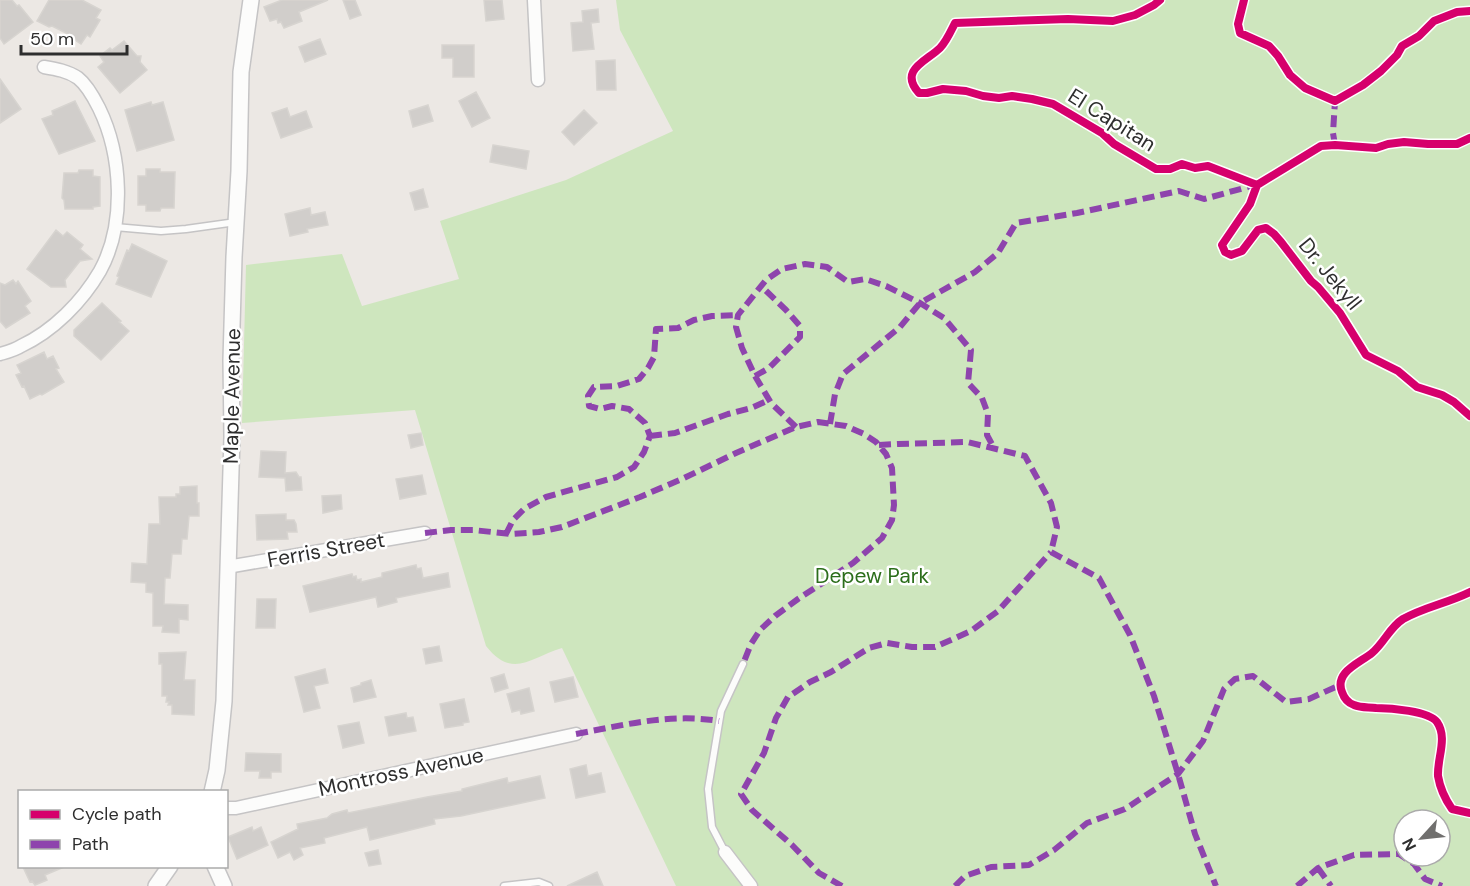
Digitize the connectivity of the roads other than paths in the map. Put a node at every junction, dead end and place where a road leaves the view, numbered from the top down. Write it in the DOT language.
graph roads {
  1 [pos="251,0"];
  2 [pos="534,0"];
  3 [pos="44,67"];
  4 [pos="538,80"];
  5 [pos="236,222"];
  6 [pos="115,226"];
  7 [pos="0,354"];
  8 [pos="425,533"];
  9 [pos="227,567"];
  10 [pos="743,664"];
  11 [pos="576,734"];
  12 [pos="212,790"];
  13 [pos="228,808"];
  14 [pos="725,852"];
  15 [pos="169,868"];
  16 [pos="215,868"];
  17 [pos="156,886"];
  18 [pos="224,886"];
  19 [pos="504,886"];
  20 [pos="549,886"];
  21 [pos="751,886"];
  1 -- 5 [label="street, Maple Avenue"];
  2 -- 4 [label="street"];
  3 -- 6 [label="street"];
  5 -- 6 [label="lane"];
  5 -- 9 [label="street, Maple Avenue"];
  6 -- 7 [label="street"];
  8 -- 9 [label="street, Ferris Street"];
  9 -- 12 [label="street, Maple Avenue"];
  10 -- 14 [label="lane"];
  11 -- 13 [label="street, Montross Avenue"];
  14 -- 21 [label="street"];
  15 -- 17 [label="street"];
  16 -- 18 [label="street"];
  19 -- 20 [label="lane"];
}
